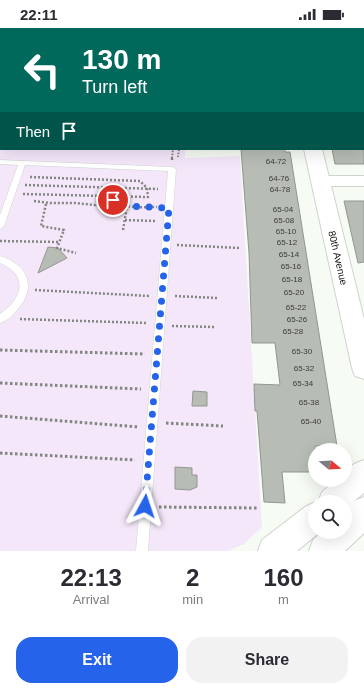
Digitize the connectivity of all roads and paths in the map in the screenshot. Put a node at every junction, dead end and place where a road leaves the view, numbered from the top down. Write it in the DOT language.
graph roads {
  1 [pos="179,150"];
  2 [pos="313,150"];
  3 [pos="178,157"];
  4 [pos="0,162"];
  5 [pos="22,163"];
  6 [pos="17,176"];
  7 [pos="320,181"];
  8 [pos="364,182"];
  9 [pos="14,185"];
  10 [pos="148,189"];
  11 [pos="171,190"];
  12 [pos="11,194"];
  13 [pos="102,196"];
  14 [pos="112,196"];
  15 [pos="34,201"];
  16 [pos="46,204"];
  17 [pos="127,206"];
  18 [pos="169,208"];
  19 [pos="125,220"];
  20 [pos="168,222"];
  21 [pos="0,226"];
  22 [pos="123,230"];
  23 [pos="0,241"];
  24 [pos="59,242"];
  25 [pos="166,245"];
  26 [pos="240,248"];
  27 [pos="76,253"];
  28 [pos="0,259"];
  29 [pos="24,290"];
  30 [pos="162,296"];
  31 [pos="217,298"];
  32 [pos="1,319"];
  33 [pos="160,325"];
  34 [pos="214,327"];
  35 [pos="0,350"];
  36 [pos="158,354"];
  37 [pos="364,368"];
  38 [pos="0,383"];
  39 [pos="155,390"];
  40 [pos="0,416"];
  41 [pos="152,425"];
  42 [pos="223,426"];
  43 [pos="0,453"];
  44 [pos="149,460"];
  45 [pos="364,474"];
  46 [pos="340,495"];
  47 [pos="145,506"];
  48 [pos="257,508"];
  49 [pos="364,512"];
  50 [pos="308,523"];
  51 [pos="352,523"];
  52 [pos="336,539"];
  53 [pos="142,551"];
  54 [pos="273,551"];
  55 [pos="324,551"];
  1 -- 3 [label="path"];
  2 -- 7 [label="street, 80th Avenue"];
  4 -- 5 [label="lane"];
  5 -- 6 [label="lane"];
  5 -- 11 [label="lane"];
  6 -- 9 [label="lane"];
  6 -- 10 [label="path"];
  7 -- 8 [label="street"];
  7 -- 37 [label="street, 80th Avenue"];
  9 -- 10 [label="path"];
  9 -- 12 [label="lane"];
  10 -- 11 [label="path"];
  10 -- 14 [label="path"];
  11 -- 18 [label="lane"];
  12 -- 13 [label="path"];
  12 -- 21 [label="lane"];
  13 -- 14 [label="path"];
  13 -- 16 [label="path"];
  14 -- 17 [label="path"];
  15 -- 16 [label="path"];
  16 -- 24 [label="path"];
  17 -- 18 [label="path"];
  17 -- 19 [label="path"];
  18 -- 20 [label="lane"];
  19 -- 20 [label="path"];
  19 -- 22 [label="path"];
  20 -- 25 [label="lane"];
  23 -- 24 [label="path"];
  24 -- 27 [label="path"];
  25 -- 26 [label="path"];
  25 -- 30 [label="lane"];
  28 -- 29 [label="lane"];
  29 -- 30 [label="path"];
  29 -- 32 [label="lane"];
  30 -- 31 [label="path"];
  30 -- 33 [label="lane"];
  32 -- 33 [label="path"];
  33 -- 34 [label="path"];
  33 -- 36 [label="lane"];
  35 -- 36 [label="path"];
  36 -- 39 [label="lane"];
  38 -- 39 [label="path"];
  39 -- 41 [label="lane"];
  40 -- 41 [label="path"];
  41 -- 42 [label="path"];
  41 -- 44 [label="lane"];
  43 -- 44 [label="path"];
  44 -- 47 [label="lane"];
  45 -- 46 [label="street"];
  47 -- 48 [label="path"];
  47 -- 53 [label="lane"];
  49 -- 51 [label="street"];
  50 -- 54 [label="street"];
  52 -- 55 [label="street"];
}
